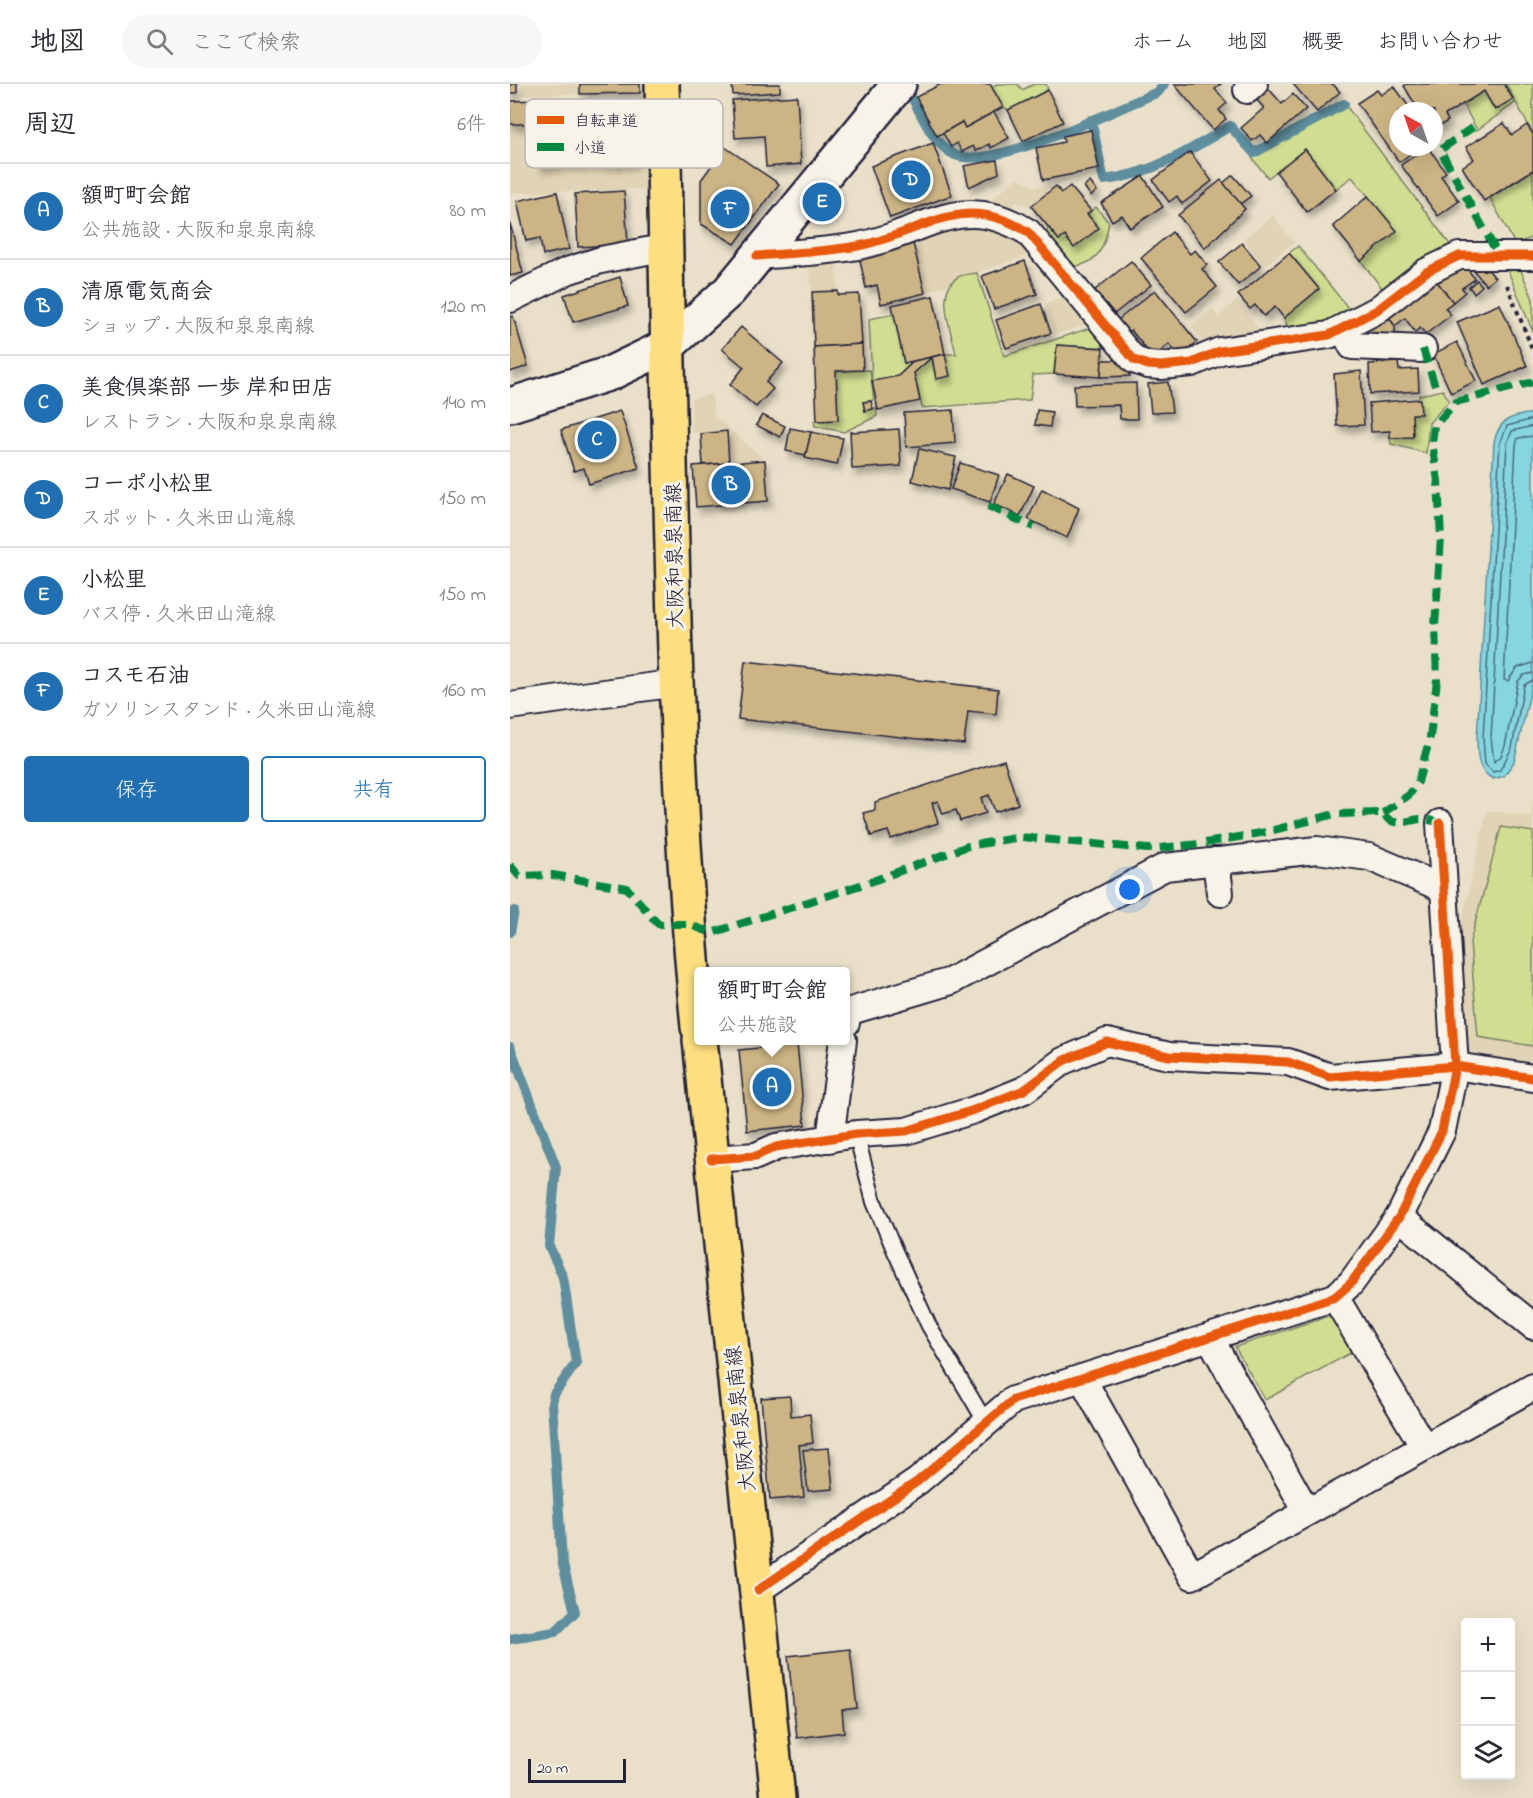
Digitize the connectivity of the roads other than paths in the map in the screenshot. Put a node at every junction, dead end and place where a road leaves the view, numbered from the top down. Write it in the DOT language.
graph roads {
  1 [pos="662,84"];
  2 [pos="899,84"];
  3 [pos="662,99"];
  4 [pos="665,168"];
  5 [pos="667,247"];
  6 [pos="758,256"];
  7 [pos="1533,256"];
  8 [pos="510,299"];
  9 [pos="1343,328"];
  10 [pos="669,345"];
  11 [pos="1423,349"];
  12 [pos="510,405"];
  13 [pos="677,683"];
  14 [pos="510,706"];
  15 [pos="1440,823"];
  16 [pos="1216,861"];
  17 [pos="1442,888"];
  18 [pos="1220,893"];
  19 [pos="694,980"];
  20 [pos="850,1011"];
  21 [pos="700,1045"];
  22 [pos="842,1045"];
  23 [pos="1455,1066"];
  24 [pos="1533,1078"];
  25 [pos="856,1134"];
  26 [pos="830,1139"];
  27 [pos="711,1159"];
  28 [pos="1399,1216"];
  29 [pos="1335,1297"];
  30 [pos="1533,1326"];
  31 [pos="1210,1338"];
  32 [pos="1082,1378"];
  33 [pos="1533,1388"];
  34 [pos="986,1423"];
  35 [pos="1424,1447"];
  36 [pos="1307,1512"];
  37 [pos="758,1590"];
  38 [pos="778,1798"];
  1 -- 3 [label="main road, 大阪和泉泉南線"];
  2 -- 6 [label="street"];
  4 -- 5 [label="main road, 大阪和泉泉南線"];
  5 -- 8 [label="street"];
  5 -- 10 [label="main road, 大阪和泉泉南線"];
  6 -- 9 [label="street"];
  6 -- 10 [label="street"];
  7 -- 9 [label="street"];
  9 -- 11 [label="street"];
  10 -- 12 [label="street"];
  10 -- 13 [label="main road, 大阪和泉泉南線"];
  13 -- 14 [label="street"];
  13 -- 19 [label="main road, 大阪和泉泉南線"];
  15 -- 17 [label="street"];
  16 -- 17 [label="street"];
  16 -- 18 [label="street"];
  16 -- 20 [label="street"];
  17 -- 23 [label="street"];
  21 -- 27 [label="main road, 大阪和泉泉南線"];
  22 -- 26 [label="street"];
  23 -- 24 [label="street"];
  23 -- 25 [label="street"];
  23 -- 28 [label="street"];
  25 -- 26 [label="street"];
  25 -- 34 [label="lane"];
  26 -- 27 [label="street"];
  27 -- 37 [label="main road, 大阪和泉泉南線"];
  28 -- 29 [label="street"];
  28 -- 30 [label="street"];
  29 -- 31 [label="street"];
  29 -- 35 [label="street"];
  31 -- 32 [label="street"];
  31 -- 36 [label="street"];
  32 -- 34 [label="street"];
  32 -- 36 [label="street"];
  33 -- 35 [label="street"];
  34 -- 37 [label="street"];
  35 -- 36 [label="street"];
  37 -- 38 [label="main road, 大阪和泉泉南線"];
}
